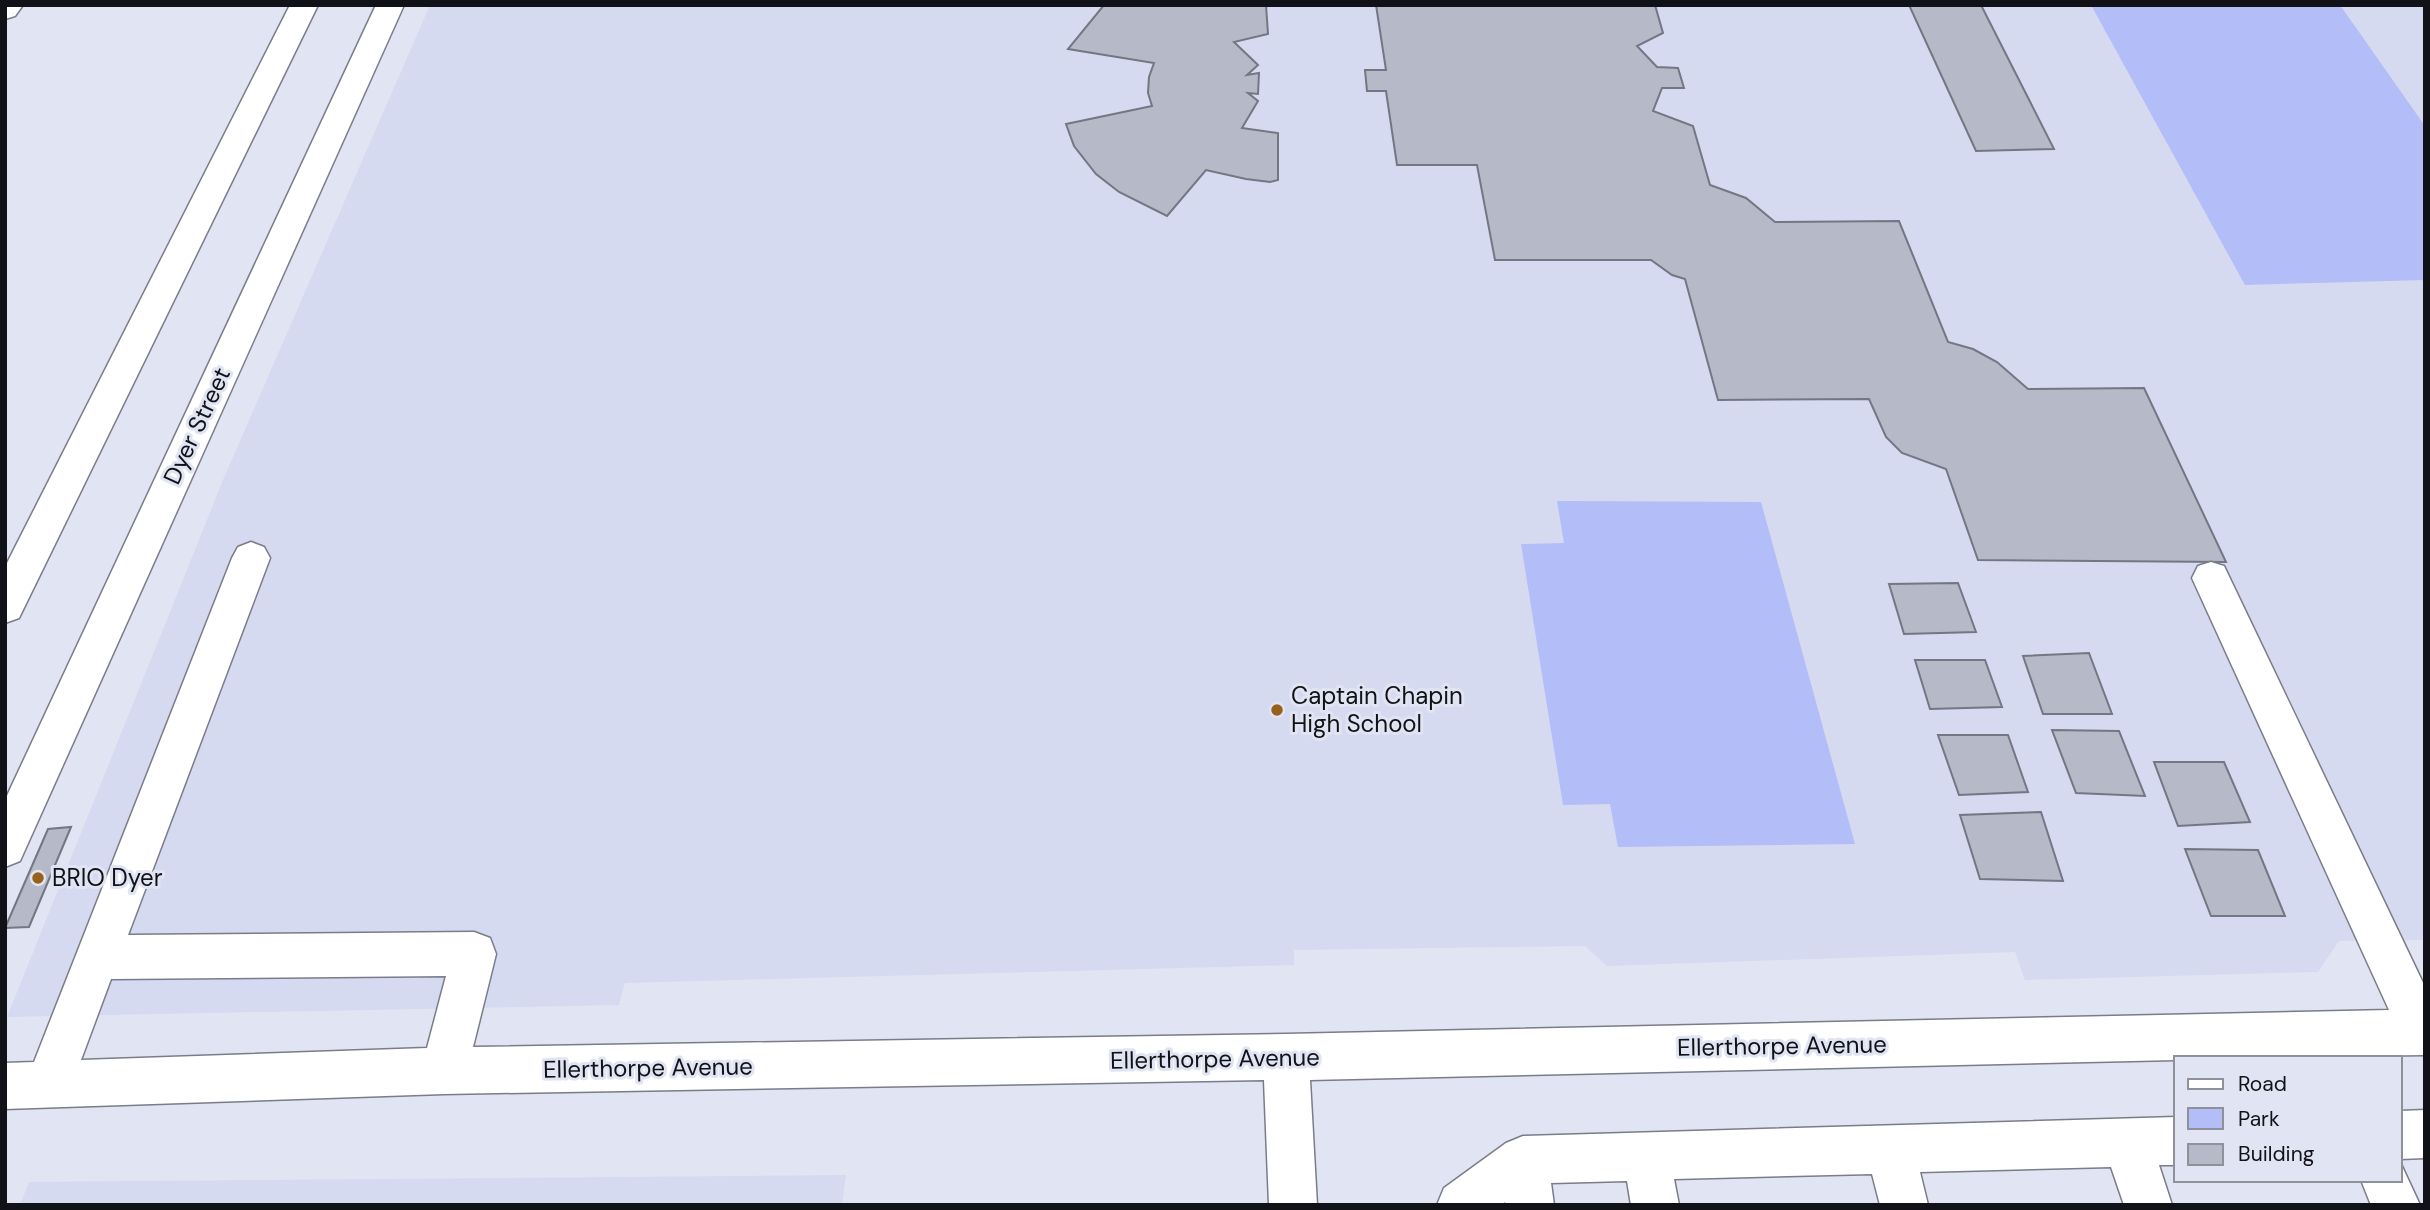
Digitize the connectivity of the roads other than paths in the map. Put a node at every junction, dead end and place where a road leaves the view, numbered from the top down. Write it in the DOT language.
graph roads {
  1 [pos="9,5"];
  2 [pos="304,5"];
  3 [pos="390,5"];
  4 [pos="5,10"];
  5 [pos="251,558"];
  6 [pos="2211,578"];
  7 [pos="5,606"];
  8 [pos="5,846"];
  9 [pos="97,957"];
  10 [pos="2424,1032"];
  11 [pos="1286,1058"];
  12 [pos="444,1072"];
  13 [pos="26,1085"];
  14 [pos="2425,1134"];
  15 [pos="2402,1135"];
  16 [pos="2174,1141"];
  17 [pos="2127,1142"];
  18 [pos="1889,1148"];
  19 [pos="1646,1155"];
  20 [pos="1527,1182"];
  21 [pos="2386,1182"];
  22 [pos="1293,1205"];
  23 [pos="1461,1205"];
  24 [pos="1655,1205"];
  25 [pos="1904,1205"];
  26 [pos="2148,1205"];
  27 [pos="2396,1205"];
  1 -- 4 [label="main road"];
  2 -- 7 [label="main road"];
  3 -- 8 [label="main road, Dyer Street"];
  5 -- 9 [label="main road"];
  6 -- 10 [label="main road"];
  9 -- 12 [label="main road"];
  9 -- 13 [label="main road"];
  10 -- 11 [label="main road, Ellerthorpe Avenue"];
  11 -- 12 [label="main road, Ellerthorpe Avenue"];
  11 -- 22 [label="main road"];
  12 -- 13 [label="main road, Ellerthorpe Avenue"];
  14 -- 15 [label="main road"];
  16 -- 17 [label="main road"];
  17 -- 18 [label="main road"];
  17 -- 26 [label="main road"];
  18 -- 19 [label="main road"];
  18 -- 25 [label="main road"];
  19 -- 20 [label="main road"];
  19 -- 24 [label="main road"];
  20 -- 23 [label="main road"];
  21 -- 27 [label="main road"];
}
